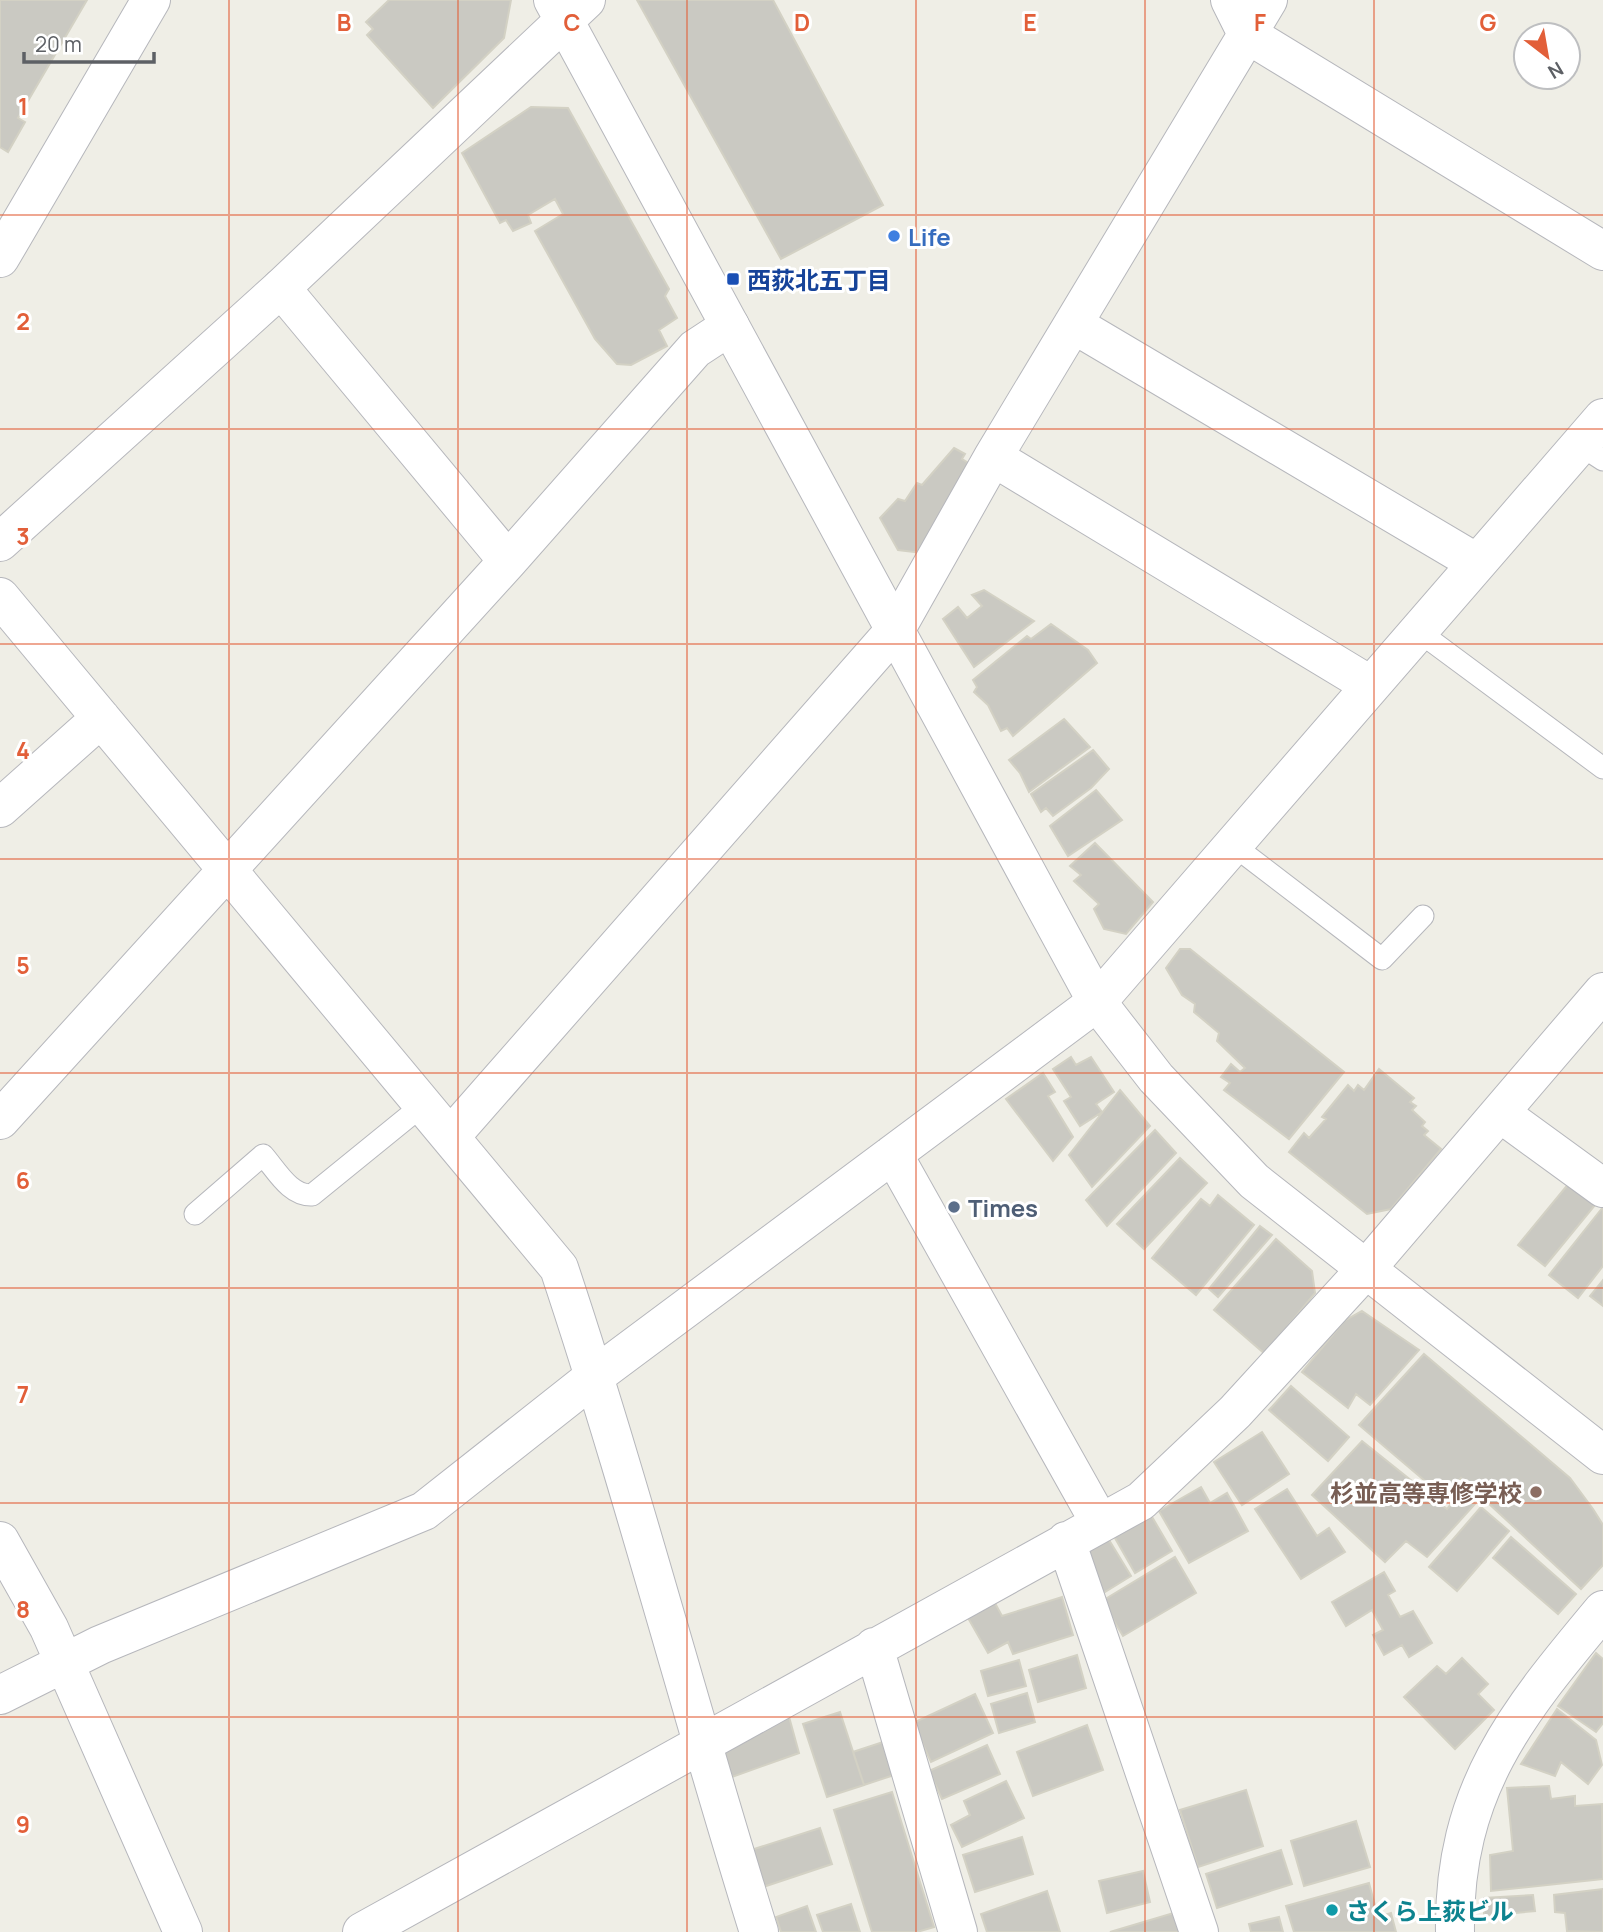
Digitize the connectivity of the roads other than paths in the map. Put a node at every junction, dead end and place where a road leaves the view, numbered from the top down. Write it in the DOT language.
graph roads {
  1 [pos="151,0"];
  2 [pos="1230,0"];
  3 [pos="1268,0"];
  4 [pos="568,7"];
  5 [pos="1247,34"];
  6 [pos="1603,251"];
  7 [pos="0,258"];
  8 [pos="281,288"];
  9 [pos="1073,324"];
  10 [pos="730,326"];
  11 [pos="1595,441"];
  12 [pos="993,457"];
  13 [pos="0,542"];
  14 [pos="508,561"];
  15 [pos="1477,563"];
  16 [pos="0,597"];
  17 [pos="896,629"];
  18 [pos="1418,631"];
  19 [pos="1370,685"];
  20 [pos="101,718"];
  21 [pos="1603,768"];
  22 [pos="0,808"];
  23 [pos="1233,845"];
  24 [pos="229,868"];
  25 [pos="1423,916"];
  26 [pos="1603,992"];
  27 [pos="1097,1002"];
  28 [pos="424,1104"];
  29 [pos="1500,1113"];
  30 [pos="0,1120"];
  31 [pos="451,1136"];
  32 [pos="893,1154"];
  33 [pos="1603,1188"];
  34 [pos="195,1214"];
  35 [pos="1366,1269"];
  36 [pos="595,1376"];
  37 [pos="1603,1455"];
  38 [pos="1100,1522"];
  39 [pos="0,1541"];
  40 [pos="1066,1541"];
  41 [pos="1603,1610"];
  42 [pos="874,1647"];
  43 [pos="65,1662"];
  44 [pos="0,1695"];
  45 [pos="700,1743"];
  46 [pos="183,1932"];
  47 [pos="362,1932"];
  48 [pos="759,1932"];
  49 [pos="958,1932"];
  50 [pos="1199,1932"];
  51 [pos="1455,1932"];
  1 -- 7 [label="street"];
  2 -- 5 [label="street"];
  3 -- 5 [label="street"];
  4 -- 8 [label="street"];
  4 -- 10 [label="street"];
  5 -- 6 [label="street"];
  5 -- 9 [label="street"];
  8 -- 13 [label="street"];
  8 -- 14 [label="street"];
  9 -- 12 [label="street"];
  9 -- 15 [label="street"];
  10 -- 14 [label="street"];
  10 -- 17 [label="street"];
  11 -- 15 [label="street"];
  12 -- 17 [label="street"];
  12 -- 19 [label="street"];
  14 -- 24 [label="street"];
  15 -- 18 [label="street"];
  16 -- 20 [label="street"];
  17 -- 27 [label="street"];
  17 -- 31 [label="street"];
  18 -- 19 [label="street"];
  18 -- 21 [label="lane"];
  19 -- 23 [label="street"];
  20 -- 22 [label="street"];
  20 -- 24 [label="street"];
  23 -- 25 [label="lane"];
  23 -- 27 [label="street"];
  24 -- 28 [label="street"];
  24 -- 30 [label="street"];
  26 -- 29 [label="street"];
  27 -- 32 [label="street"];
  27 -- 35 [label="street"];
  28 -- 31 [label="street"];
  28 -- 34 [label="lane"];
  29 -- 33 [label="street"];
  29 -- 35 [label="street"];
  31 -- 36 [label="street"];
  32 -- 36 [label="street"];
  32 -- 38 [label="street"];
  35 -- 37 [label="street"];
  35 -- 38 [label="street"];
  36 -- 43 [label="street"];
  36 -- 45 [label="street"];
  38 -- 40 [label="street"];
  39 -- 43 [label="street"];
  40 -- 42 [label="street"];
  40 -- 50 [label="street"];
  41 -- 51 [label="street"];
  42 -- 45 [label="street"];
  42 -- 49 [label="street"];
  43 -- 44 [label="street"];
  43 -- 46 [label="street"];
  45 -- 47 [label="street"];
  45 -- 48 [label="street"];
}
